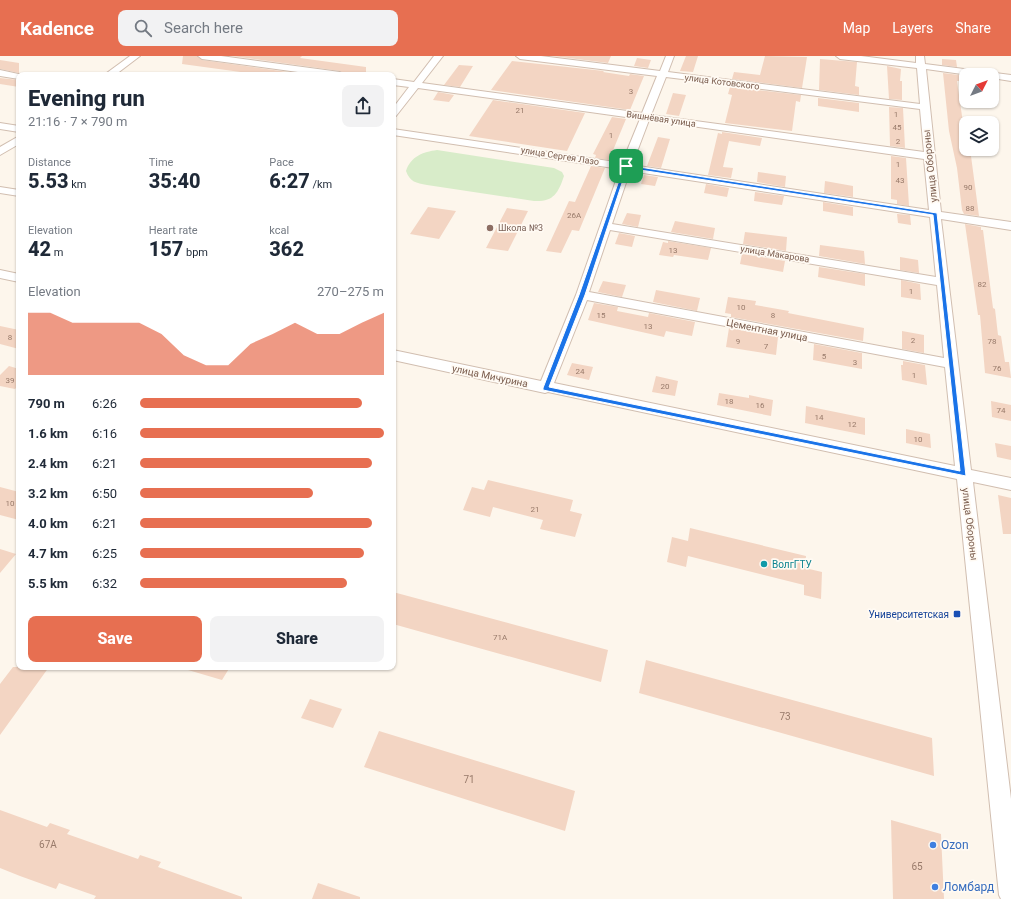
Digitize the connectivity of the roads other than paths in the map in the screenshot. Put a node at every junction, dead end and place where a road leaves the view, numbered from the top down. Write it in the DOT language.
graph roads {
  1 [pos="136,56"];
  2 [pos="202,56"];
  3 [pos="439,56"];
  4 [pos="520,56"];
  5 [pos="670,56"];
  6 [pos="840,56"];
  7 [pos="921,61"];
  8 [pos="959,69"];
  9 [pos="113,72"];
  10 [pos="318,72"];
  11 [pos="0,73"];
  12 [pos="662,74"];
  13 [pos="16,76"];
  14 [pos="999,76"];
  15 [pos="1011,78"];
  16 [pos="396,83"];
  17 [pos="416,86"];
  18 [pos="924,107"];
  19 [pos="396,110"];
  20 [pos="645,116"];
  21 [pos="0,126"];
  22 [pos="16,128"];
  23 [pos="396,132"];
  24 [pos="16,141"];
  25 [pos="0,152"];
  26 [pos="929,156"];
  27 [pos="626,166"];
  28 [pos="0,190"];
  29 [pos="16,193"];
  30 [pos="935,214"];
  31 [pos="606,226"];
  32 [pos="1011,226"];
  33 [pos="0,274"];
  34 [pos="16,277"];
  35 [pos="943,282"];
  36 [pos="582,295"];
  37 [pos="396,357"];
  38 [pos="952,364"];
  39 [pos="546,388"];
  40 [pos="964,474"];
  41 [pos="1011,484"];
  42 [pos="1011,895"];
  1 -- 9 [label="street"];
  2 -- 10 [label="street"];
  3 -- 17 [label="street"];
  4 -- 12 [label="street, улица Котовского"];
  5 -- 12 [label="street"];
  6 -- 7 [label="street"];
  7 -- 8 [label="street"];
  7 -- 18 [label="street, улица Обороны"];
  11 -- 13 [label="street"];
  12 -- 18 [label="street, улица Котовского"];
  12 -- 20 [label="street"];
  14 -- 15 [label="street"];
  16 -- 17 [label="street, Вишнёвая улица"];
  17 -- 19 [label="street"];
  17 -- 20 [label="street, Вишнёвая улица"];
  18 -- 26 [label="street, улица Обороны"];
  20 -- 26 [label="street, Вишнёвая улица"];
  20 -- 27 [label="street"];
  21 -- 22 [label="street"];
  23 -- 27 [label="street, улица Сергея Лазо"];
  24 -- 25 [label="street"];
  26 -- 30 [label="street, улица Обороны"];
  27 -- 30 [label="street, улица Сергея Лазо"];
  27 -- 31 [label="street"];
  28 -- 29 [label="street"];
  30 -- 32 [label="street, улица Сергея Лазо"];
  30 -- 35 [label="street, улица Обороны"];
  31 -- 35 [label="street, улица Макарова"];
  31 -- 36 [label="street"];
  33 -- 34 [label="street"];
  35 -- 38 [label="street, улица Обороны"];
  36 -- 38 [label="street, Цементная улица"];
  36 -- 39 [label="street"];
  37 -- 39 [label="street, улица Мичурина"];
  38 -- 40 [label="street, улица Обороны"];
  39 -- 40 [label="street, улица Мичурина"];
  40 -- 41 [label="street, улица Мичурина"];
  40 -- 42 [label="street, улица Обороны"];
}
